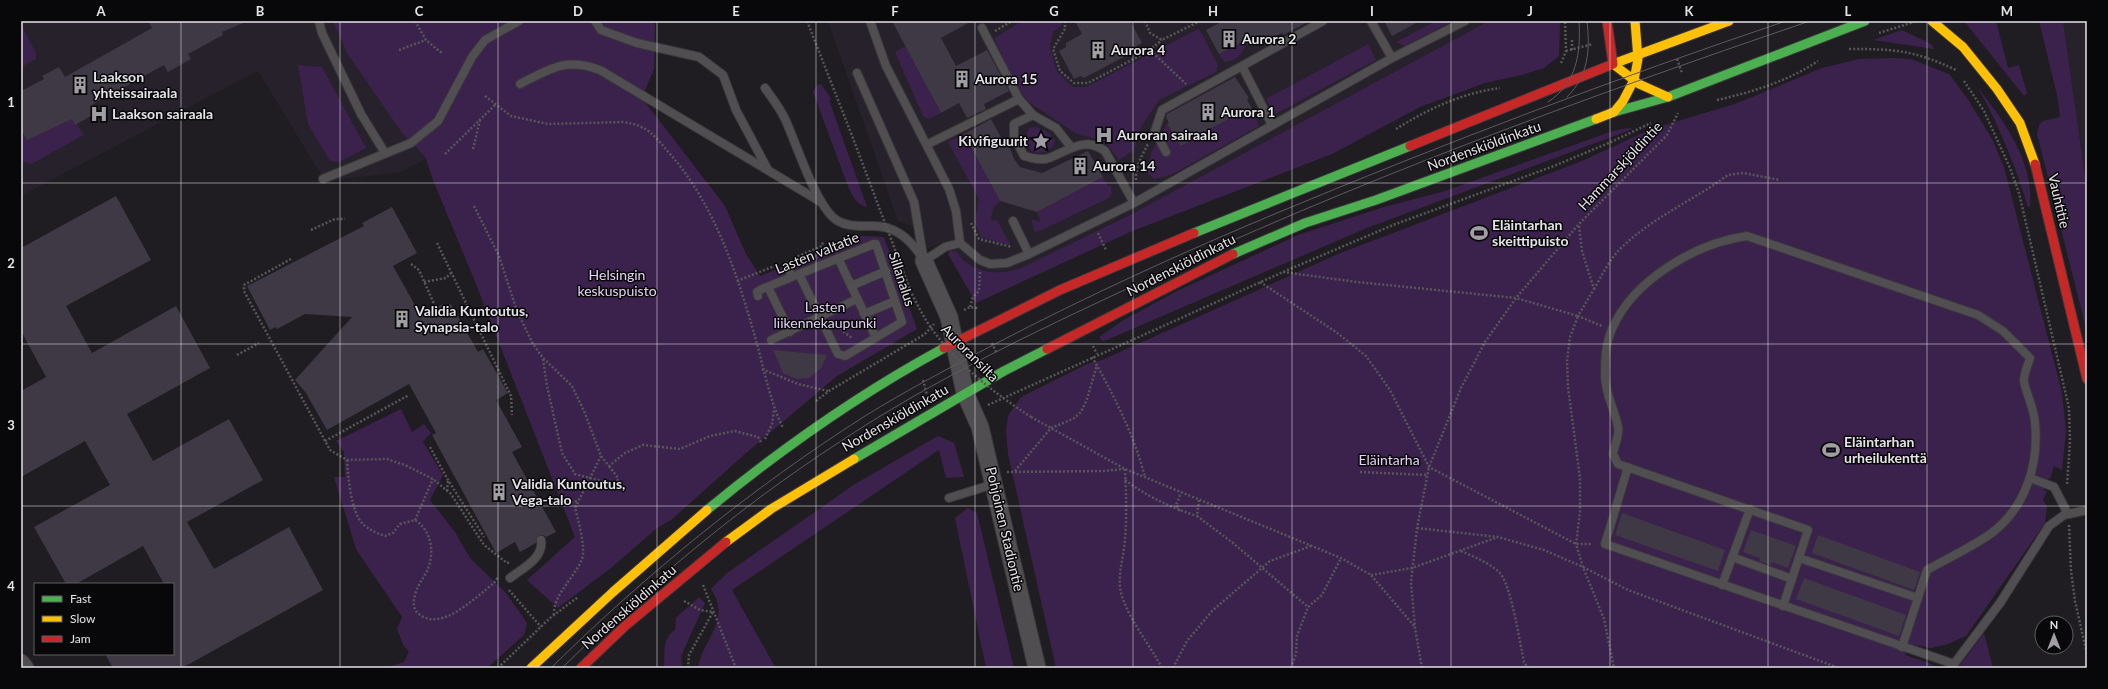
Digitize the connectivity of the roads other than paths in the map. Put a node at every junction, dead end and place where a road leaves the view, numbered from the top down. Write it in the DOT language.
graph roads {
  1 [pos="319,21"];
  2 [pos="518,21"];
  3 [pos="595,21"];
  4 [pos="870,21"];
  5 [pos="1323,21"];
  6 [pos="1371,21"];
  7 [pos="1465,21"];
  8 [pos="1607,21"];
  9 [pos="1635,21"];
  10 [pos="1729,21"];
  11 [pos="1864,21"];
  12 [pos="1932,21"];
  13 [pos="1957,28"];
  14 [pos="984,32"];
  15 [pos="1963,47"];
  16 [pos="1639,54"];
  17 [pos="1392,58"];
  18 [pos="1613,64"];
  19 [pos="1242,66"];
  20 [pos="857,73"];
  21 [pos="1635,81"];
  22 [pos="520,84"];
  23 [pos="765,88"];
  24 [pos="1668,97"];
  25 [pos="1019,99"];
  26 [pos="1614,112"];
  27 [pos="1033,115"];
  28 [pos="1272,125"];
  29 [pos="928,144"];
  30 [pos="1071,147"];
  31 [pos="1166,152"];
  32 [pos="385,153"];
  33 [pos="769,170"];
  34 [pos="323,179"];
  35 [pos="821,202"];
  36 [pos="1134,203"];
  37 [pos="1013,221"];
  38 [pos="960,243"];
  39 [pos="876,244"];
  40 [pos="1029,254"];
  41 [pos="838,258"];
  42 [pos="924,261"];
  43 [pos="787,263"];
  44 [pos="886,271"];
  45 [pos="795,275"];
  46 [pos="851,286"];
  47 [pos="768,287"];
  48 [pos="758,296"];
  49 [pos="857,299"];
  50 [pos="896,301"];
  51 [pos="864,314"];
  52 [pos="820,317"];
  53 [pos="790,332"];
  54 [pos="876,338"];
  55 [pos="771,340"];
  56 [pos="955,342"];
  57 [pos="2087,379"];
  58 [pos="965,393"];
  59 [pos="1628,467"];
  60 [pos="2030,478"];
  61 [pos="993,479"];
  62 [pos="949,498"];
  63 [pos="1750,509"];
  64 [pos="2087,510"];
  65 [pos="2068,514"];
  66 [pos="541,540"];
  67 [pos="1732,557"];
  68 [pos="1799,558"];
  69 [pos="510,578"];
  70 [pos="1792,579"];
  71 [pos="1722,585"];
  72 [pos="1918,598"];
  73 [pos="1783,606"];
  74 [pos="1902,647"];
  75 [pos="21,663"];
  76 [pos="1953,666"];
  77 [pos="25,668"];
  78 [pos="531,668"];
  79 [pos="581,668"];
  80 [pos="1037,668"];
  1 -- 32 [label="lane"];
  2 -- 32 [label="lane"];
  3 -- 33 [label="lane"];
  4 -- 29 [label="lane"];
  5 -- 19 [label="lane"];
  6 -- 17 [label="lane"];
  7 -- 17 [label="lane"];
  8 -- 18 [label="main road"];
  9 -- 16 [label="main road"];
  10 -- 16 [label="main road, Nordenskiöldinkatu"];
  11 -- 24 [label="main road, Nordenskiöldinkatu"];
  12 -- 15 [label="main road, Vauhtitie"];
  13 -- 15 [label="main road, Vauhtitie"];
  14 -- 25 [label="lane"];
  15 -- 57 [label="main road, Vauhtitie"];
  16 -- 18 [label="main road, Nordenskiöldinkatu"];
  16 -- 21 [label="main road"];
  17 -- 28 [label="lane"];
  18 -- 21 [label="main road"];
  18 -- 56 [label="main road, Nordenskiöldinkatu"];
  19 -- 28 [label="lane"];
  19 -- 31 [label="lane"];
  20 -- 42 [label="lane"];
  21 -- 24 [label="main road"];
  21 -- 26 [label="main road"];
  22 -- 33 [label="lane"];
  23 -- 35 [label="lane"];
  24 -- 26 [label="main road, Nordenskiöldinkatu"];
  25 -- 27 [label="lane"];
  25 -- 29 [label="lane"];
  26 -- 58 [label="main road, Nordenskiöldinkatu"];
  27 -- 30 [label="lane"];
  27 -- 30 [label="lane"];
  28 -- 36 [label="lane"];
  29 -- 38 [label="lane"];
  30 -- 36 [label="lane"];
  32 -- 34 [label="lane"];
  33 -- 35 [label="lane"];
  35 -- 42 [label="lane"];
  36 -- 40 [label="lane"];
  37 -- 40 [label="lane"];
  38 -- 40 [label="lane"];
  38 -- 42 [label="lane"];
  39 -- 41 [label="lane, Lasten valtatie"];
  39 -- 44 [label="lane, Sillanalus"];
  41 -- 45 [label="lane, Lasten valtatie"];
  41 -- 46 [label="lane"];
  42 -- 56 [label="street, Pohjoinen Stadiontie"];
  43 -- 45 [label="lane"];
  44 -- 46 [label="lane"];
  44 -- 50 [label="lane, Sillanalus"];
  45 -- 47 [label="lane, Lasten valtatie"];
  45 -- 52 [label="lane"];
  46 -- 49 [label="lane"];
  47 -- 48 [label="lane, Lasten valtatie"];
  47 -- 53 [label="lane"];
  49 -- 51 [label="lane"];
  49 -- 52 [label="lane"];
  50 -- 51 [label="lane"];
  50 -- 54 [label="lane, Sillanalus"];
  51 -- 54 [label="lane"];
  52 -- 53 [label="lane"];
  52 -- 54 [label="lane"];
  53 -- 55 [label="lane"];
  56 -- 58 [label="street, Pohjoinen Stadiontie"];
  56 -- 78 [label="main road, Nordenskiöldinkatu"];
  58 -- 61 [label="street, Pohjoinen Stadiontie"];
  58 -- 79 [label="main road, Nordenskiöldinkatu"];
  59 -- 60 [label="lane"];
  59 -- 63 [label="lane"];
  59 -- 71 [label="lane"];
  60 -- 65 [label="lane"];
  60 -- 72 [label="lane"];
  61 -- 62 [label="lane"];
  61 -- 80 [label="street, Pohjoinen Stadiontie"];
  63 -- 67 [label="lane"];
  63 -- 68 [label="lane"];
  64 -- 65 [label="lane"];
  65 -- 76 [label="lane"];
  66 -- 69 [label="lane"];
  67 -- 70 [label="lane"];
  67 -- 71 [label="lane"];
  68 -- 70 [label="lane"];
  68 -- 72 [label="lane"];
  70 -- 73 [label="lane"];
  71 -- 73 [label="lane"];
  72 -- 74 [label="lane"];
  73 -- 74 [label="lane"];
  74 -- 76 [label="lane"];
  75 -- 77 [label="street"];
}
